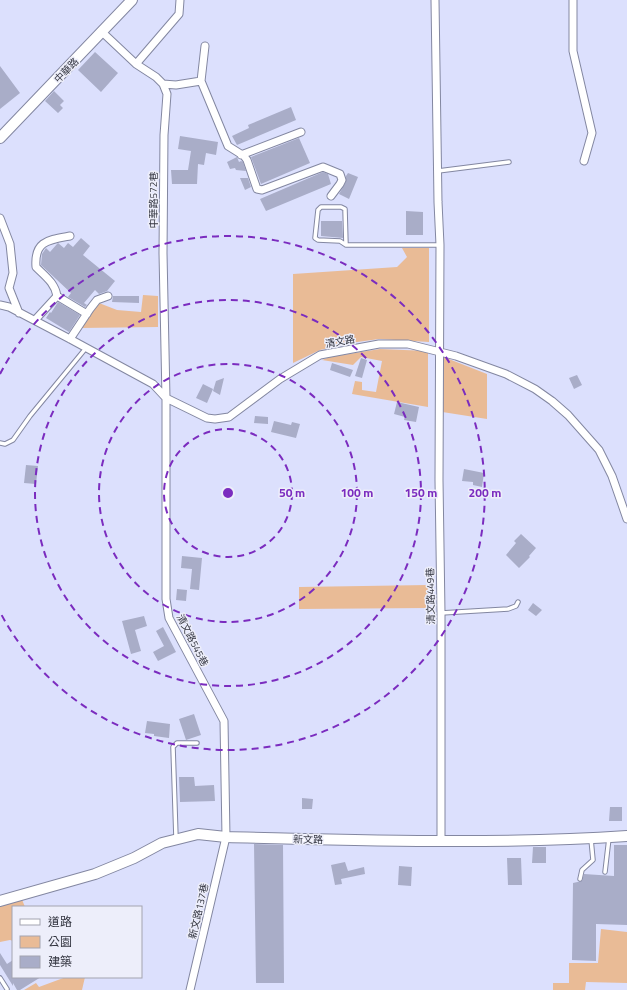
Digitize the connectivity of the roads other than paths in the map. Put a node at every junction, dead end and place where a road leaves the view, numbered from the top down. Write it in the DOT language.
graph roads {
  1 [pos="132,0"];
  2 [pos="180,0"];
  3 [pos="435,0"];
  4 [pos="573,0"];
  5 [pos="101,32"];
  6 [pos="205,46"];
  7 [pos="136,64"];
  8 [pos="201,82"];
  9 [pos="163,84"];
  10 [pos="300,132"];
  11 [pos="0,138"];
  12 [pos="241,155"];
  13 [pos="584,161"];
  14 [pos="509,162"];
  15 [pos="438,171"];
  16 [pos="331,196"];
  17 [pos="0,218"];
  18 [pos="70,236"];
  19 [pos="346,245"];
  20 [pos="440,245"];
  21 [pos="57,296"];
  22 [pos="108,296"];
  23 [pos="0,306"];
  24 [pos="19,313"];
  25 [pos="87,314"];
  26 [pos="35,320"];
  27 [pos="70,339"];
  28 [pos="86,347"];
  29 [pos="440,351"];
  30 [pos="166,398"];
  31 [pos="0,443"];
  32 [pos="627,519"];
  33 [pos="518,602"];
  34 [pos="441,614"];
  35 [pos="197,743"];
  36 [pos="627,836"];
  37 [pos="226,837"];
  38 [pos="609,837"];
  39 [pos="591,838"];
  40 [pos="176,840"];
  41 [pos="441,840"];
  42 [pos="605,872"];
  43 [pos="580,879"];
  44 [pos="0,901"];
  45 [pos="0,978"];
  46 [pos="7,989"];
  47 [pos="190,990"];
  1 -- 5 [label="street, 中華路"];
  2 -- 7 [label="street"];
  3 -- 15 [label="street, 清文路449巷"];
  4 -- 13 [label="street"];
  5 -- 7 [label="street"];
  5 -- 11 [label="street, 中華路"];
  6 -- 8 [label="street"];
  7 -- 9 [label="street"];
  8 -- 9 [label="street"];
  8 -- 12 [label="street"];
  9 -- 30 [label="street, 中華路572巷"];
  10 -- 12 [label="street"];
  12 -- 16 [label="street"];
  14 -- 15 [label="lane"];
  15 -- 20 [label="street, 清文路449巷"];
  17 -- 24 [label="street"];
  18 -- 21 [label="street"];
  19 -- 19 [label="lane"];
  19 -- 20 [label="lane"];
  20 -- 29 [label="street, 清文路449巷"];
  21 -- 25 [label="street"];
  21 -- 26 [label="street"];
  22 -- 25 [label="street"];
  23 -- 24 [label="street, 清文路"];
  24 -- 26 [label="street, 清文路"];
  25 -- 27 [label="street"];
  26 -- 27 [label="street, 清文路"];
  27 -- 28 [label="street, 清文路"];
  28 -- 30 [label="street, 清文路"];
  28 -- 31 [label="lane"];
  29 -- 30 [label="street, 清文路"];
  29 -- 32 [label="street, 清文路"];
  29 -- 34 [label="street, 清文路449巷"];
  30 -- 37 [label="street, 清文路545巷"];
  33 -- 34 [label="lane"];
  34 -- 41 [label="street, 清文路449巷"];
  35 -- 40 [label="lane"];
  36 -- 38 [label="street, 新文路"];
  37 -- 40 [label="street, 新文路"];
  37 -- 41 [label="street, 新文路"];
  37 -- 47 [label="street, 新文路137巷"];
  38 -- 39 [label="street, 新文路"];
  38 -- 42 [label="lane"];
  39 -- 41 [label="street, 新文路"];
  39 -- 43 [label="lane"];
  40 -- 44 [label="street, 新文路"];
  45 -- 46 [label="lane"];
}
